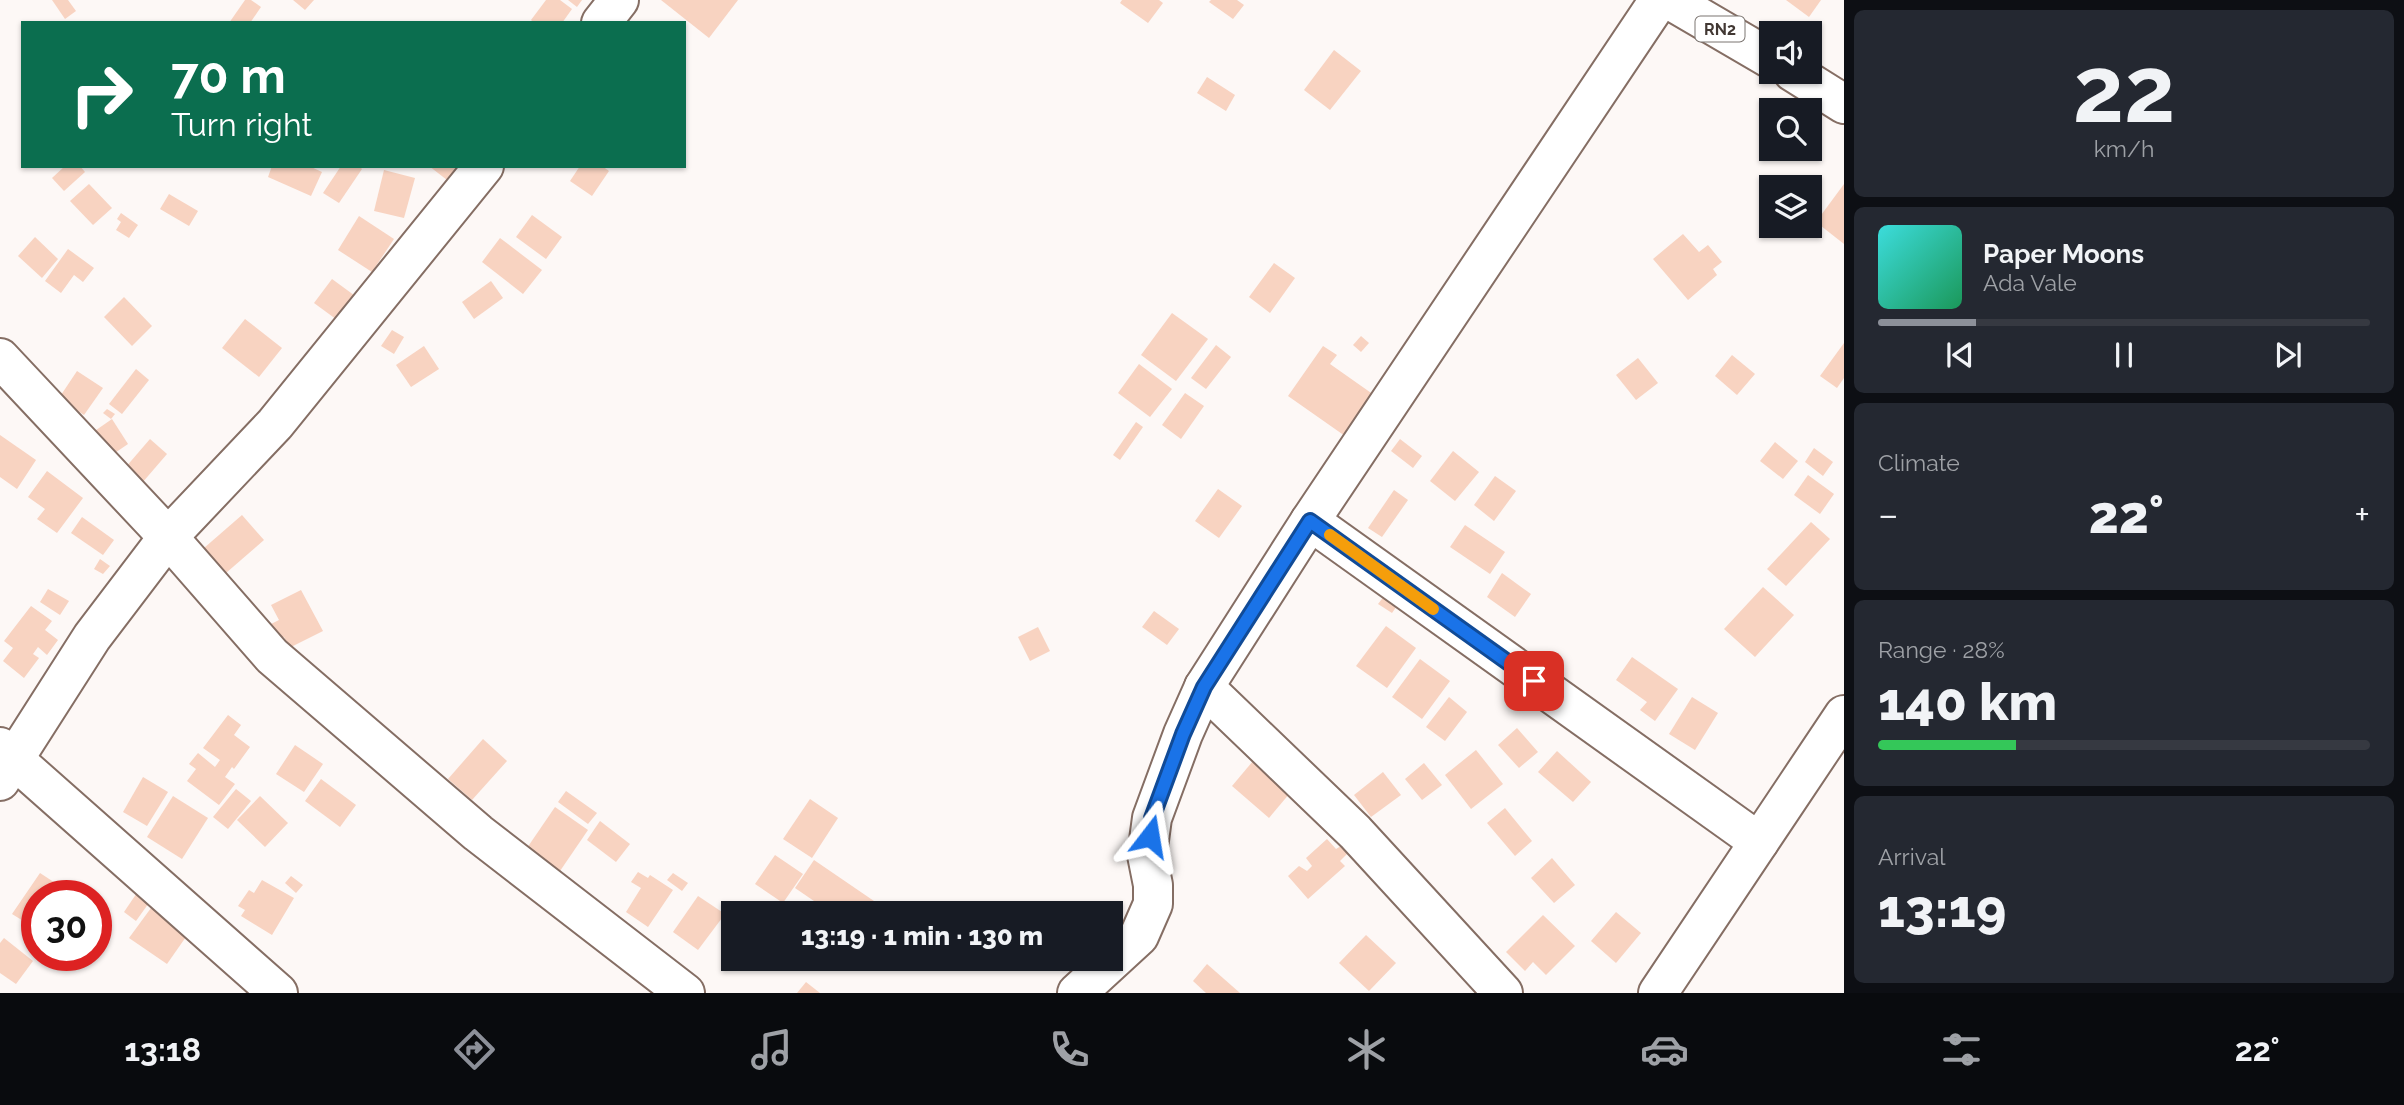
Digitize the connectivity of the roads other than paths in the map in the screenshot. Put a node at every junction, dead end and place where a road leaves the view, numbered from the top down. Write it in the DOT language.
graph roads {
  1 [pos="619,0"];
  2 [pos="1674,2"];
  3 [pos="603,21"];
  4 [pos="1759,52"];
  5 [pos="1812,84"];
  6 [pos="1844,104"];
  7 [pos="482,168"];
  8 [pos="0,358"];
  9 [pos="1310,521"];
  10 [pos="168,537"];
  11 [pos="1204,687"];
  12 [pos="1844,715"];
  13 [pos="4,762"];
  14 [pos="1759,842"];
  15 [pos="278,993"];
  16 [pos="685,993"];
  17 [pos="1077,993"];
  18 [pos="1503,993"];
  19 [pos="1658,993"];
  1 -- 3 [label="main road"];
  2 -- 4 [label="main road, RN2"];
  2 -- 9 [label="main road"];
  5 -- 6 [label="main road"];
  7 -- 10 [label="main road"];
  8 -- 10 [label="main road"];
  9 -- 11 [label="main road"];
  9 -- 14 [label="main road"];
  10 -- 13 [label="main road"];
  10 -- 16 [label="main road"];
  11 -- 17 [label="main road"];
  11 -- 18 [label="main road"];
  12 -- 14 [label="main road"];
  13 -- 15 [label="main road"];
  14 -- 19 [label="main road"];
}
